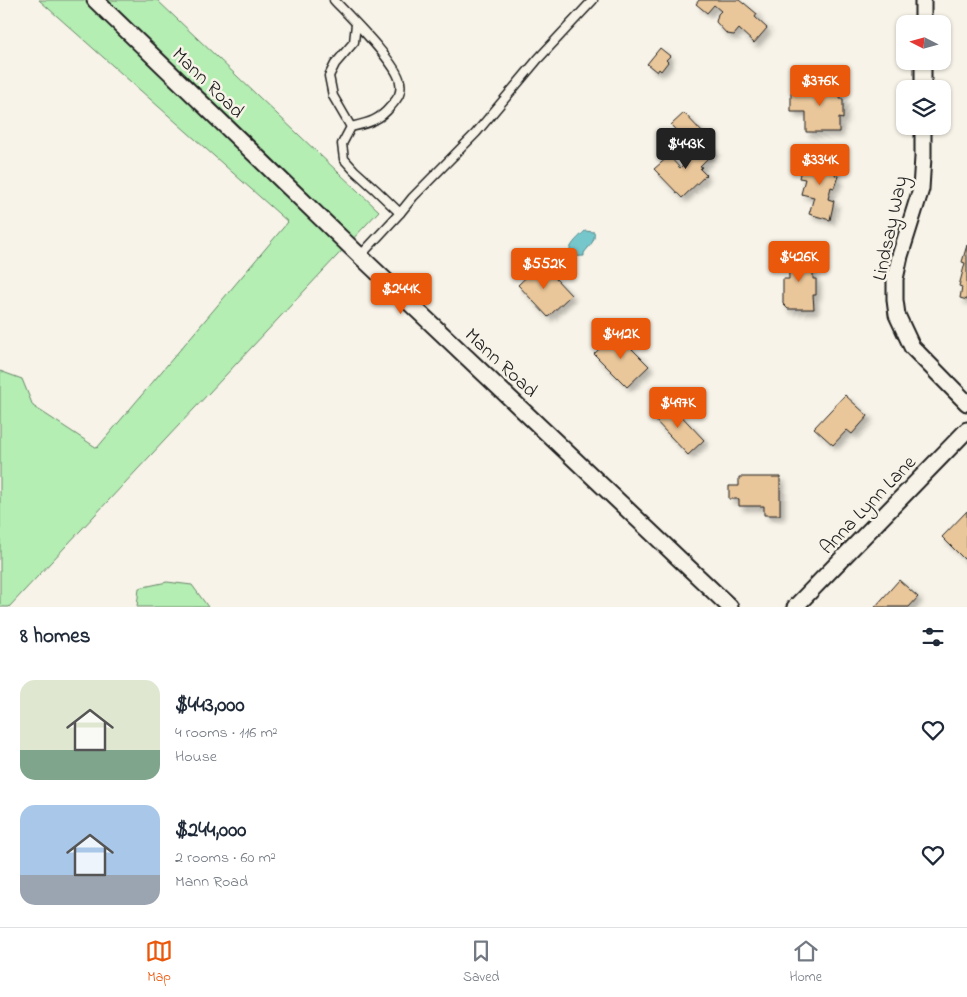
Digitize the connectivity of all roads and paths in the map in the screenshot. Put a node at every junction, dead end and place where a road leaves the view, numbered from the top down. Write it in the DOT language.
graph roads {
  1 [pos="95,0"];
  2 [pos="334,0"];
  3 [pos="592,0"];
  4 [pos="923,0"];
  5 [pos="923,15"];
  6 [pos="356,24"];
  7 [pos="350,127"];
  8 [pos="923,135"];
  9 [pos="400,213"];
  10 [pos="360,256"];
  11 [pos="967,403"];
  12 [pos="967,430"];
  13 [pos="730,607"];
  14 [pos="796,607"];
  1 -- 10 [label="street, Mann Road"];
  2 -- 6 [label="lane"];
  3 -- 9 [label="lane"];
  4 -- 5 [label="street"];
  6 -- 7 [label="lane"];
  6 -- 7 [label="lane"];
  7 -- 9 [label="lane"];
  8 -- 11 [label="street, Lindsay Way"];
  9 -- 10 [label="lane"];
  10 -- 13 [label="street, Mann Road"];
  12 -- 14 [label="street, Anna Lynn Lane"];
}
